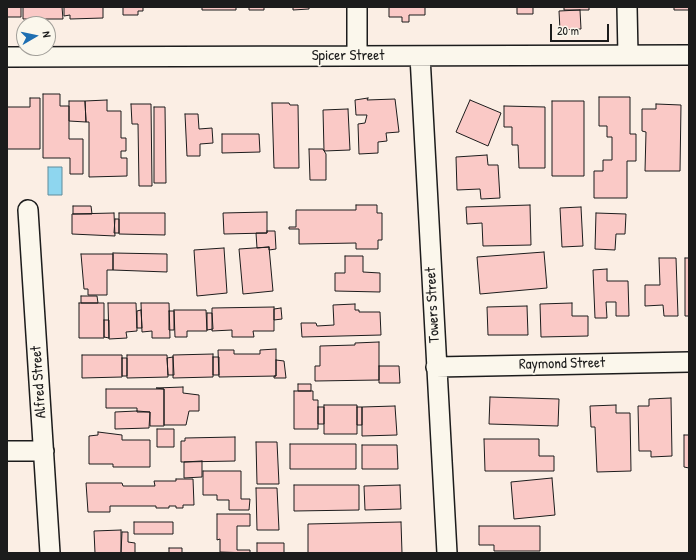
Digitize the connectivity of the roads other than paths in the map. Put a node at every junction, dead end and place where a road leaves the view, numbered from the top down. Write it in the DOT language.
graph roads {
  1 [pos="357,7"];
  2 [pos="627,7"];
  3 [pos="628,55"];
  4 [pos="689,55"];
  5 [pos="357,56"];
  6 [pos="420,56"];
  7 [pos="7,57"];
  8 [pos="28,210"];
  9 [pos="689,362"];
  10 [pos="436,367"];
  11 [pos="44,451"];
  12 [pos="7,452"];
  13 [pos="50,553"];
  14 [pos="447,553"];
  1 -- 5 [label="street"];
  2 -- 3 [label="street"];
  3 -- 4 [label="street, Spicer Street"];
  3 -- 6 [label="street, Spicer Street"];
  5 -- 6 [label="street, Spicer Street"];
  5 -- 7 [label="street, Spicer Street"];
  6 -- 10 [label="street, Towers Street"];
  8 -- 11 [label="street, Alfred Street"];
  9 -- 10 [label="street, Raymond Street"];
  10 -- 14 [label="street, Towers Street"];
  11 -- 12 [label="street"];
  11 -- 13 [label="street, Alfred Street"];
}
